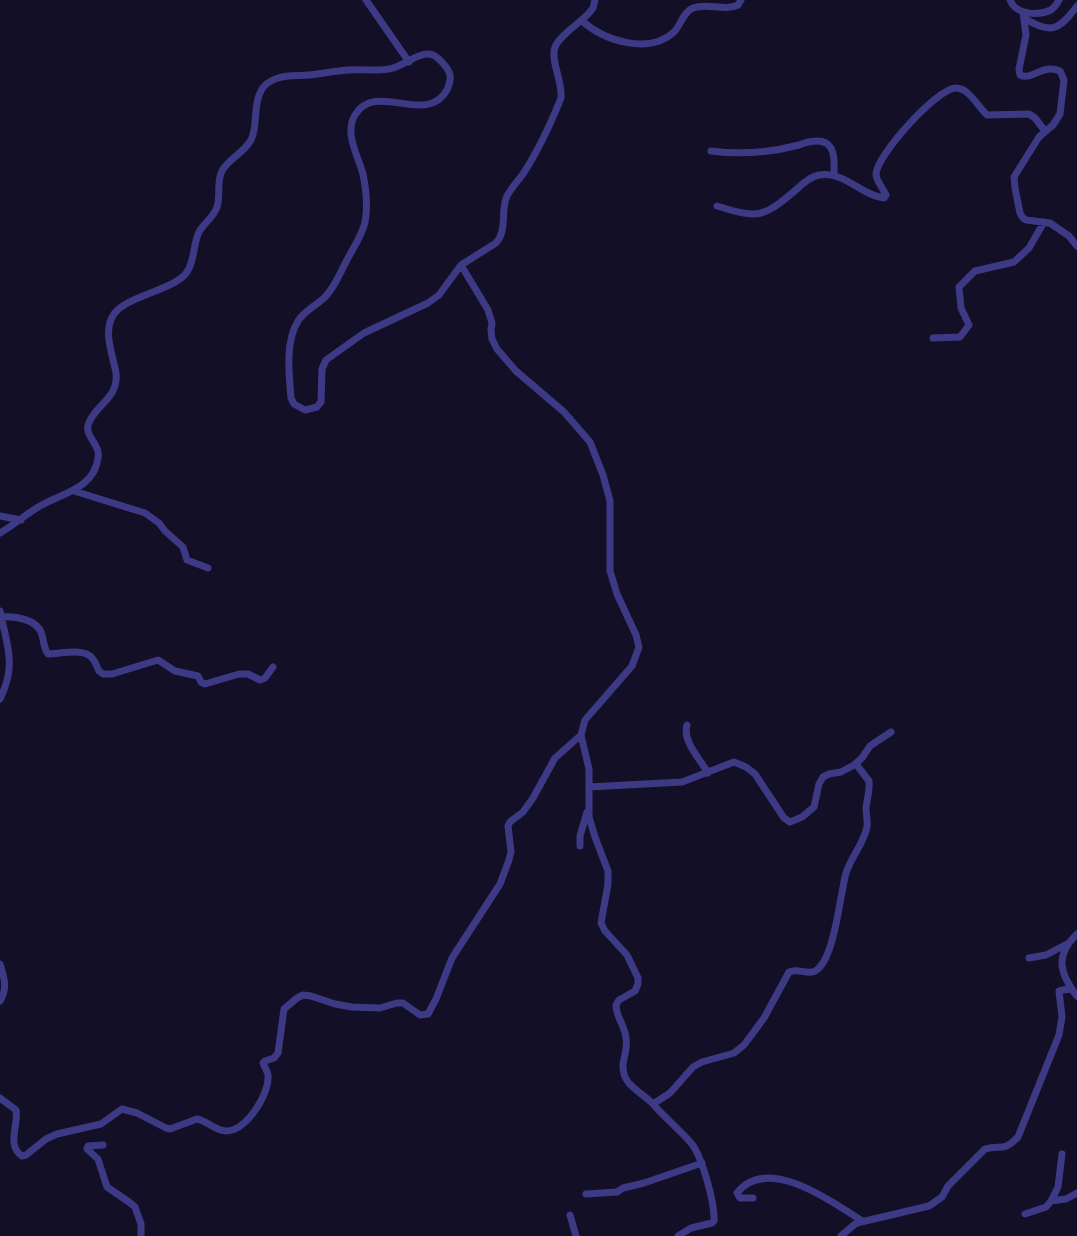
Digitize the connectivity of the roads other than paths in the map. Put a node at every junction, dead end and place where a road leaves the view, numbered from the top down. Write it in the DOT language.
graph roads {
  1 [pos="366,0"];
  2 [pos="595,0"];
  3 [pos="741,0"];
  4 [pos="1010,0"];
  5 [pos="1060,0"];
  6 [pos="1077,6"];
  7 [pos="1023,15"];
  8 [pos="582,21"];
  9 [pos="409,62"];
  10 [pos="1045,131"];
  11 [pos="711,152"];
  12 [pos="834,175"];
  13 [pos="717,206"];
  14 [pos="1044,222"];
  15 [pos="1077,246"];
  16 [pos="461,265"];
  17 [pos="933,338"];
  18 [pos="74,491"];
  19 [pos="0,516"];
  20 [pos="21,520"];
  21 [pos="0,533"];
  22 [pos="208,568"];
  23 [pos="1,614"];
  24 [pos="273,668"];
  25 [pos="0,699"];
  26 [pos="687,725"];
  27 [pos="891,732"];
  28 [pos="580,735"];
  29 [pos="856,764"];
  30 [pos="708,773"];
  31 [pos="589,787"];
  32 [pos="588,806"];
  33 [pos="580,846"];
  34 [pos="1077,934"];
  35 [pos="1067,944"];
  36 [pos="1028,958"];
  37 [pos="0,964"];
  38 [pos="1071,988"];
  39 [pos="1077,996"];
  40 [pos="0,1001"];
  41 [pos="0,1098"];
  42 [pos="653,1104"];
  43 [pos="103,1145"];
  44 [pos="1062,1154"];
  45 [pos="702,1163"];
  46 [pos="1077,1193"];
  47 [pos="586,1194"];
  48 [pos="753,1198"];
  49 [pos="1051,1201"];
  50 [pos="1025,1214"];
  51 [pos="570,1215"];
  52 [pos="862,1221"];
  53 [pos="141,1236"];
  54 [pos="576,1236"];
  55 [pos="678,1236"];
  56 [pos="841,1236"];
  1 -- 9 [label="street"];
  2 -- 8 [label="street"];
  3 -- 8 [label="street"];
  4 -- 7 [label="street"];
  5 -- 7 [label="street"];
  6 -- 7 [label="street"];
  7 -- 10 [label="street"];
  8 -- 16 [label="street"];
  9 -- 16 [label="street"];
  9 -- 18 [label="street"];
  10 -- 12 [label="street"];
  10 -- 14 [label="street"];
  11 -- 12 [label="street"];
  12 -- 13 [label="street"];
  14 -- 15 [label="street"];
  14 -- 17 [label="street"];
  16 -- 28 [label="street"];
  18 -- 20 [label="street"];
  18 -- 22 [label="street"];
  19 -- 20 [label="street"];
  20 -- 21 [label="street"];
  23 -- 24 [label="street"];
  23 -- 25 [label="street"];
  26 -- 30 [label="street"];
  27 -- 29 [label="street"];
  28 -- 31 [label="street"];
  28 -- 41 [label="street"];
  29 -- 30 [label="street"];
  29 -- 42 [label="street"];
  30 -- 31 [label="street"];
  31 -- 32 [label="street"];
  32 -- 33 [label="street"];
  32 -- 42 [label="street"];
  34 -- 35 [label="street"];
  35 -- 36 [label="street"];
  35 -- 38 [label="street"];
  37 -- 40 [label="street"];
  38 -- 39 [label="street"];
  38 -- 52 [label="street"];
  42 -- 45 [label="street"];
  43 -- 53 [label="street"];
  44 -- 49 [label="street"];
  45 -- 47 [label="street"];
  45 -- 55 [label="street"];
  46 -- 49 [label="street"];
  48 -- 52 [label="street"];
  49 -- 50 [label="street"];
  51 -- 54 [label="street"];
  52 -- 56 [label="street"];
}
